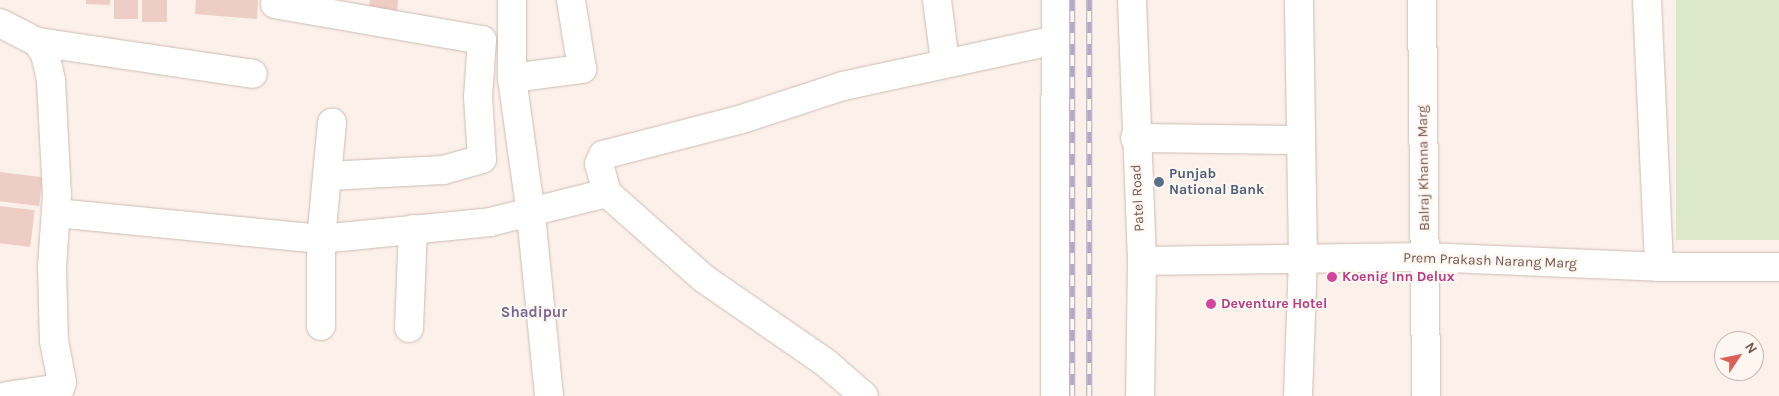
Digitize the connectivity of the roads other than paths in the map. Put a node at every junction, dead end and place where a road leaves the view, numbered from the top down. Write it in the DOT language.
graph roads {
  1 [pos="512,0"];
  2 [pos="572,0"];
  3 [pos="937,0"];
  4 [pos="1056,0"];
  5 [pos="1132,0"];
  6 [pos="1299,0"];
  7 [pos="1422,0"];
  8 [pos="1647,0"];
  9 [pos="275,4"];
  10 [pos="0,23"];
  11 [pos="1056,40"];
  12 [pos="36,42"];
  13 [pos="945,62"];
  14 [pos="253,74"];
  15 [pos="512,78"];
  16 [pos="332,124"];
  17 [pos="1134,138"];
  18 [pos="1298,140"];
  19 [pos="327,176"];
  20 [pos="607,193"];
  21 [pos="56,213"];
  22 [pos="531,214"];
  23 [pos="413,229"];
  24 [pos="321,239"];
  25 [pos="1424,257"];
  26 [pos="1303,259"];
  27 [pos="1142,261"];
  28 [pos="1779,266"];
  29 [pos="1660,267"];
  30 [pos="321,326"];
  31 [pos="409,328"];
  32 [pos="60,392"];
  33 [pos="9,396"];
  34 [pos="549,396"];
  35 [pos="864,396"];
  36 [pos="1055,396"];
  37 [pos="1140,396"];
  38 [pos="1298,396"];
  39 [pos="1426,396"];
  1 -- 15 [label="street"];
  2 -- 15 [label="street"];
  3 -- 13 [label="street"];
  4 -- 11 [label="street"];
  5 -- 17 [label="street, Patel Road"];
  6 -- 18 [label="street"];
  7 -- 25 [label="street, Balraj Khanna Marg"];
  8 -- 29 [label="street"];
  9 -- 19 [label="street"];
  10 -- 12 [label="street"];
  11 -- 13 [label="street"];
  11 -- 36 [label="street"];
  12 -- 14 [label="street"];
  12 -- 21 [label="street"];
  13 -- 20 [label="street"];
  15 -- 22 [label="street"];
  16 -- 19 [label="street"];
  17 -- 18 [label="street"];
  17 -- 27 [label="street, Patel Road"];
  18 -- 26 [label="street"];
  19 -- 24 [label="street"];
  20 -- 22 [label="street"];
  20 -- 35 [label="street"];
  21 -- 24 [label="street"];
  21 -- 32 [label="street"];
  22 -- 23 [label="street"];
  22 -- 34 [label="street"];
  23 -- 24 [label="street"];
  23 -- 31 [label="street"];
  24 -- 30 [label="street"];
  25 -- 26 [label="street, Prem Prakash Narang Marg"];
  25 -- 29 [label="street, Prem Prakash Narang Marg"];
  25 -- 39 [label="street, Balraj Khanna Marg"];
  26 -- 27 [label="street, Prem Prakash Narang Marg"];
  26 -- 38 [label="street"];
  27 -- 37 [label="street, Patel Road"];
  28 -- 29 [label="street, Prem Prakash Narang Marg"];
  32 -- 33 [label="street"];
}
